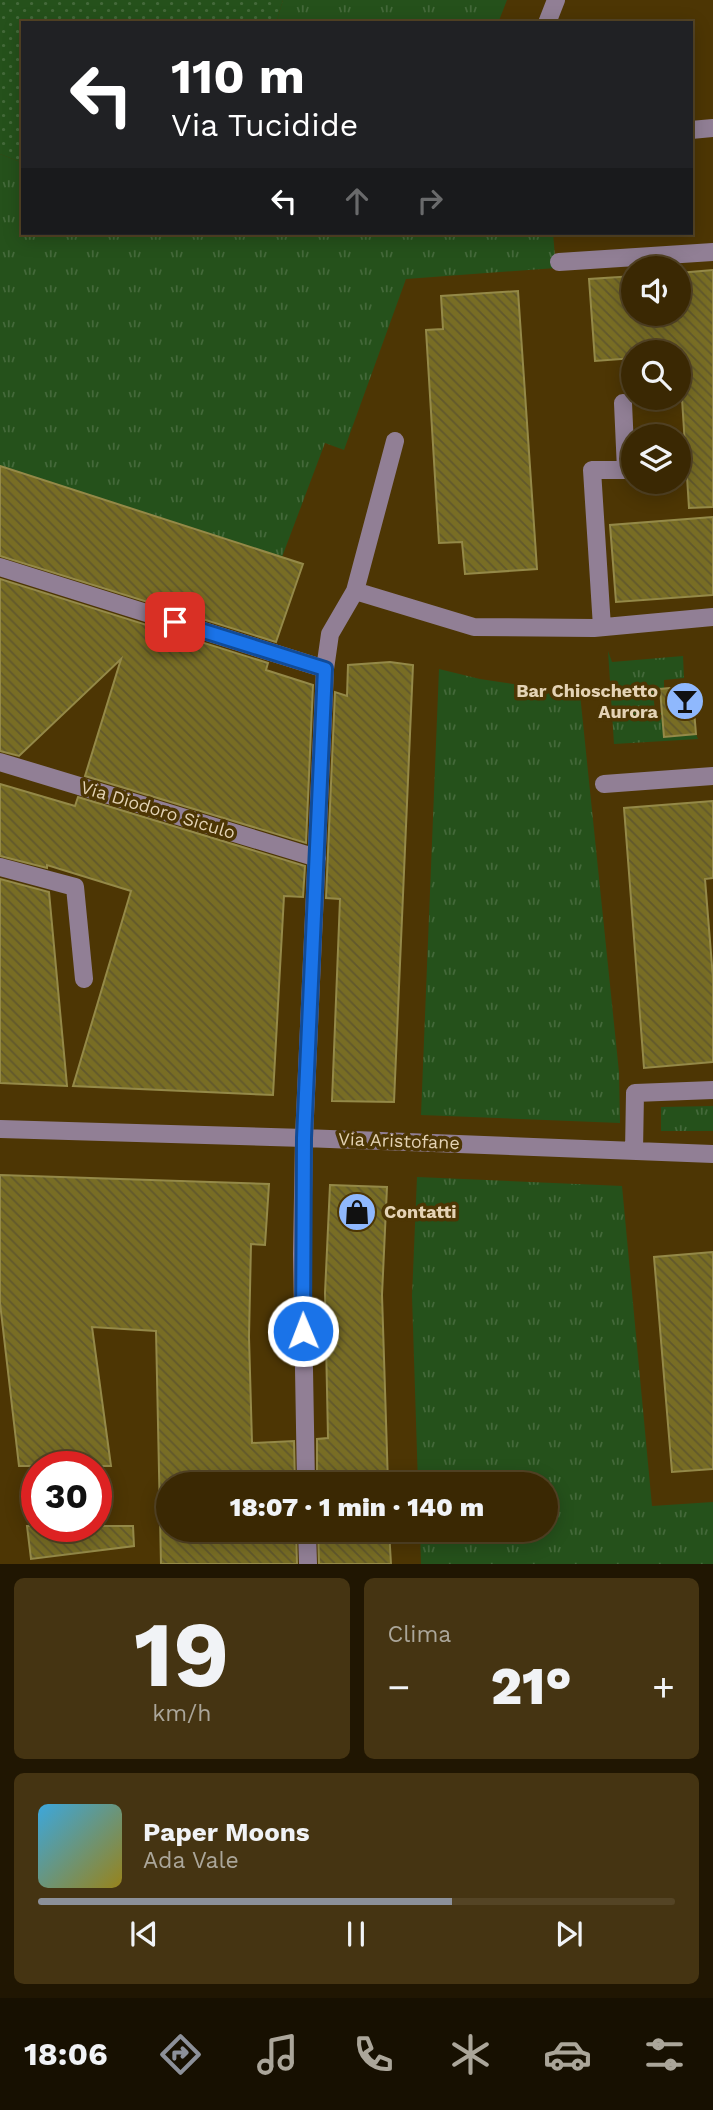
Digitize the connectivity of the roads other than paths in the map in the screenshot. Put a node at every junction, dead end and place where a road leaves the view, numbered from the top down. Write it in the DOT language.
graph roads {
  1 [pos="556,0"];
  2 [pos="548,21"];
  3 [pos="713,128"];
  4 [pos="693,130"];
  5 [pos="713,252"];
  6 [pos="558,262"];
  7 [pos="623,410"];
  8 [pos="395,441"];
  9 [pos="0,567"];
  10 [pos="355,591"];
  11 [pos="713,617"];
  12 [pos="602,627"];
  13 [pos="325,669"];
  14 [pos="0,762"];
  15 [pos="713,776"];
  16 [pos="604,784"];
  17 [pos="317,858"];
  18 [pos="0,867"];
  19 [pos="84,979"];
  20 [pos="713,1090"];
  21 [pos="0,1129"];
  22 [pos="304,1138"];
  23 [pos="634,1151"];
  24 [pos="713,1154"];
  25 [pos="306,1472"];
  26 [pos="308,1542"];
  27 [pos="309,1564"];
  1 -- 2 [label="street"];
  3 -- 4 [label="street"];
  5 -- 6 [label="street"];
  7 -- 12 [label="street"];
  8 -- 10 [label="street"];
  9 -- 13 [label="street"];
  10 -- 12 [label="street"];
  10 -- 13 [label="street"];
  11 -- 12 [label="street"];
  13 -- 17 [label="street"];
  14 -- 17 [label="street, Via Diodoro Siculo"];
  15 -- 16 [label="street"];
  17 -- 22 [label="street"];
  18 -- 19 [label="street"];
  20 -- 23 [label="street"];
  21 -- 22 [label="street, Via Aristofane"];
  22 -- 23 [label="street, Via Aristofane"];
  22 -- 25 [label="street"];
  23 -- 24 [label="street, Via Aristofane"];
  26 -- 27 [label="street"];
}
